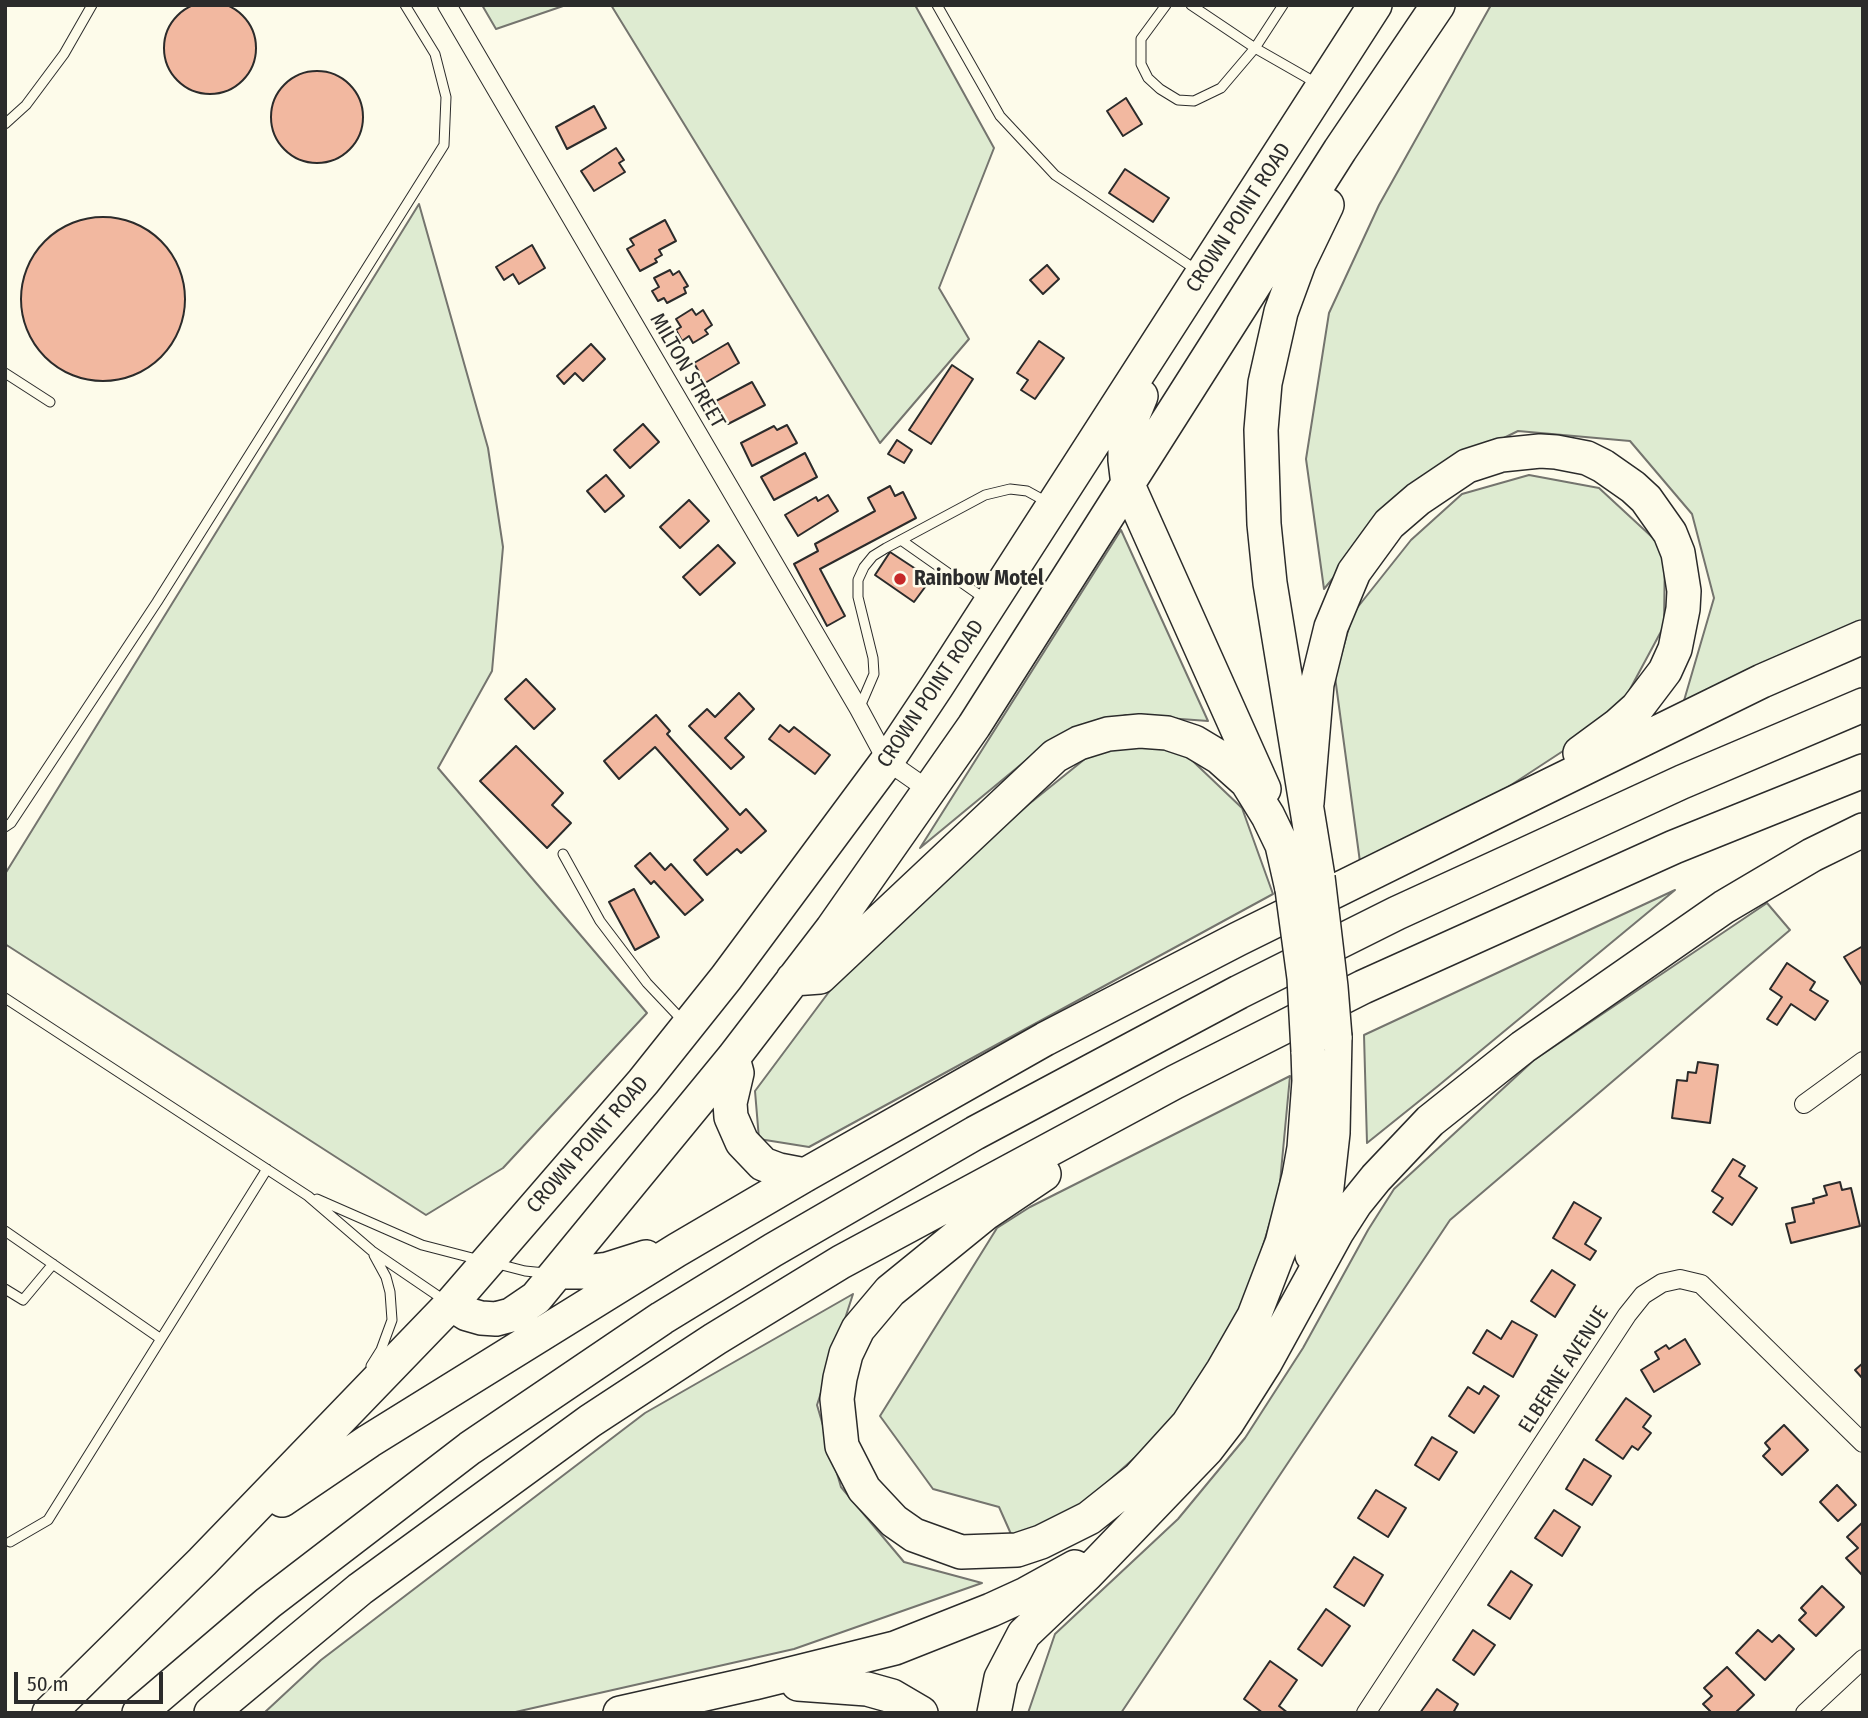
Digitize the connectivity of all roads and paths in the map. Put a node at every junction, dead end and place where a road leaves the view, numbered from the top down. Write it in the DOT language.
graph roads {
  1 [pos="92,5"];
  2 [pos="405,5"];
  3 [pos="447,5"];
  4 [pos="937,5"];
  5 [pos="1166,5"];
  6 [pos="1191,5"];
  7 [pos="1283,5"];
  8 [pos="1375,5"];
  9 [pos="1438,5"];
  10 [pos="1255,48"];
  11 [pos="1393,75"];
  12 [pos="1323,86"];
  13 [pos="5,124"];
  14 [pos="1203,274"];
  15 [pos="1181,308"];
  16 [pos="5,373"];
  17 [pos="50,402"];
  18 [pos="1128,485"];
  19 [pos="1054,506"];
  20 [pos="901,540"];
  21 [pos="992,604"];
  22 [pos="1863,637"];
  23 [pos="1863,705"];
  24 [pos="859,709"];
  25 [pos="887,761"];
  26 [pos="1863,771"];
  27 [pos="930,791"];
  28 [pos="1307,803"];
  29 [pos="1485,817"];
  30 [pos="5,827"];
  31 [pos="1863,830"];
  32 [pos="1282,845"];
  33 [pos="563,854"];
  34 [pos="1305,883"];
  35 [pos="793,979"];
  36 [pos="5,998"];
  37 [pos="689,1026"];
  38 [pos="1322,1044"];
  39 [pos="733,1058"];
  40 [pos="1863,1061"];
  41 [pos="1175,1082"];
  42 [pos="1804,1104"];
  43 [pos="267,1169"];
  44 [pos="805,1175"];
  45 [pos="309,1196"];
  46 [pos="5,1231"];
  47 [pos="702,1236"];
  48 [pos="372,1251"];
  49 [pos="488,1262"];
  50 [pos="53,1264"];
  51 [pos="559,1272"];
  52 [pos="5,1289"];
  53 [pos="451,1304"];
  54 [pos="1290,1316"];
  55 [pos="161,1339"];
  56 [pos="320,1438"];
  57 [pos="1863,1443"];
  58 [pos="1139,1520"];
  59 [pos="10,1542"];
  60 [pos="202,1562"];
  61 [pos="1863,1659"];
  62 [pos="754,1683"];
  63 [pos="48,1713"];
  64 [pos="139,1713"];
  65 [pos="211,1713"];
  66 [pos="620,1713"];
  67 [pos="921,1713"];
  68 [pos="994,1713"];
  69 [pos="1366,1713"];
  70 [pos="1805,1713"];
  1 -- 13 [label="lane"];
  2 -- 30 [label="lane"];
  3 -- 24 [label="street, MILTON STREET"];
  4 -- 14 [label="lane"];
  5 -- 10 [label="lane"];
  6 -- 10 [label="lane"];
  7 -- 10 [label="lane"];
  8 -- 12 [label="highway, CROWN POINT ROAD"];
  9 -- 11 [label="highway"];
  10 -- 12 [label="lane"];
  11 -- 18 [label="highway"];
  11 -- 28 [label="highway"];
  12 -- 14 [label="highway, CROWN POINT ROAD"];
  14 -- 15 [label="highway, CROWN POINT ROAD"];
  15 -- 18 [label="highway"];
  15 -- 19 [label="highway, CROWN POINT ROAD"];
  16 -- 17 [label="lane"];
  18 -- 27 [label="highway"];
  18 -- 32 [label="highway"];
  19 -- 20 [label="lane"];
  19 -- 21 [label="highway, CROWN POINT ROAD"];
  20 -- 21 [label="lane"];
  20 -- 24 [label="lane"];
  21 -- 25 [label="highway, CROWN POINT ROAD"];
  22 -- 29 [label="highway"];
  23 -- 64 [label="highway"];
  24 -- 25 [label="street, MILTON STREET"];
  25 -- 27 [label="street"];
  25 -- 37 [label="highway, CROWN POINT ROAD"];
  26 -- 41 [label="highway"];
  27 -- 35 [label="highway"];
  28 -- 29 [label="highway"];
  28 -- 34 [label="highway"];
  29 -- 44 [label="highway"];
  31 -- 54 [label="highway"];
  32 -- 34 [label="highway"];
  32 -- 35 [label="highway"];
  33 -- 37 [label="lane"];
  34 -- 38 [label="highway, bridge"];
  35 -- 39 [label="highway"];
  36 -- 43 [label="lane"];
  37 -- 49 [label="highway, CROWN POINT ROAD"];
  38 -- 41 [label="highway"];
  38 -- 54 [label="highway"];
  39 -- 44 [label="highway"];
  39 -- 51 [label="highway"];
  40 -- 42 [label="street"];
  41 -- 65 [label="highway"];
  43 -- 45 [label="lane"];
  43 -- 55 [label="lane"];
  44 -- 47 [label="highway"];
  45 -- 48 [label="lane"];
  45 -- 49 [label="lane"];
  46 -- 50 [label="lane"];
  47 -- 51 [label="highway"];
  47 -- 60 [label="highway"];
  48 -- 53 [label="lane"];
  48 -- 56 [label="lane"];
  49 -- 51 [label="lane"];
  49 -- 53 [label="highway, CROWN POINT ROAD"];
  50 -- 52 [label="lane"];
  50 -- 55 [label="lane"];
  51 -- 53 [label="highway"];
  53 -- 56 [label="highway, CROWN POINT ROAD"];
  54 -- 58 [label="highway"];
  55 -- 59 [label="lane"];
  56 -- 60 [label="highway, CROWN POINT ROAD"];
  57 -- 69 [label="street, ELBERNE AVENUE"];
  58 -- 62 [label="highway"];
  58 -- 68 [label="highway"];
  60 -- 63 [label="highway"];
  61 -- 70 [label="street"];
  62 -- 66 [label="highway"];
  62 -- 67 [label="highway"];
}
